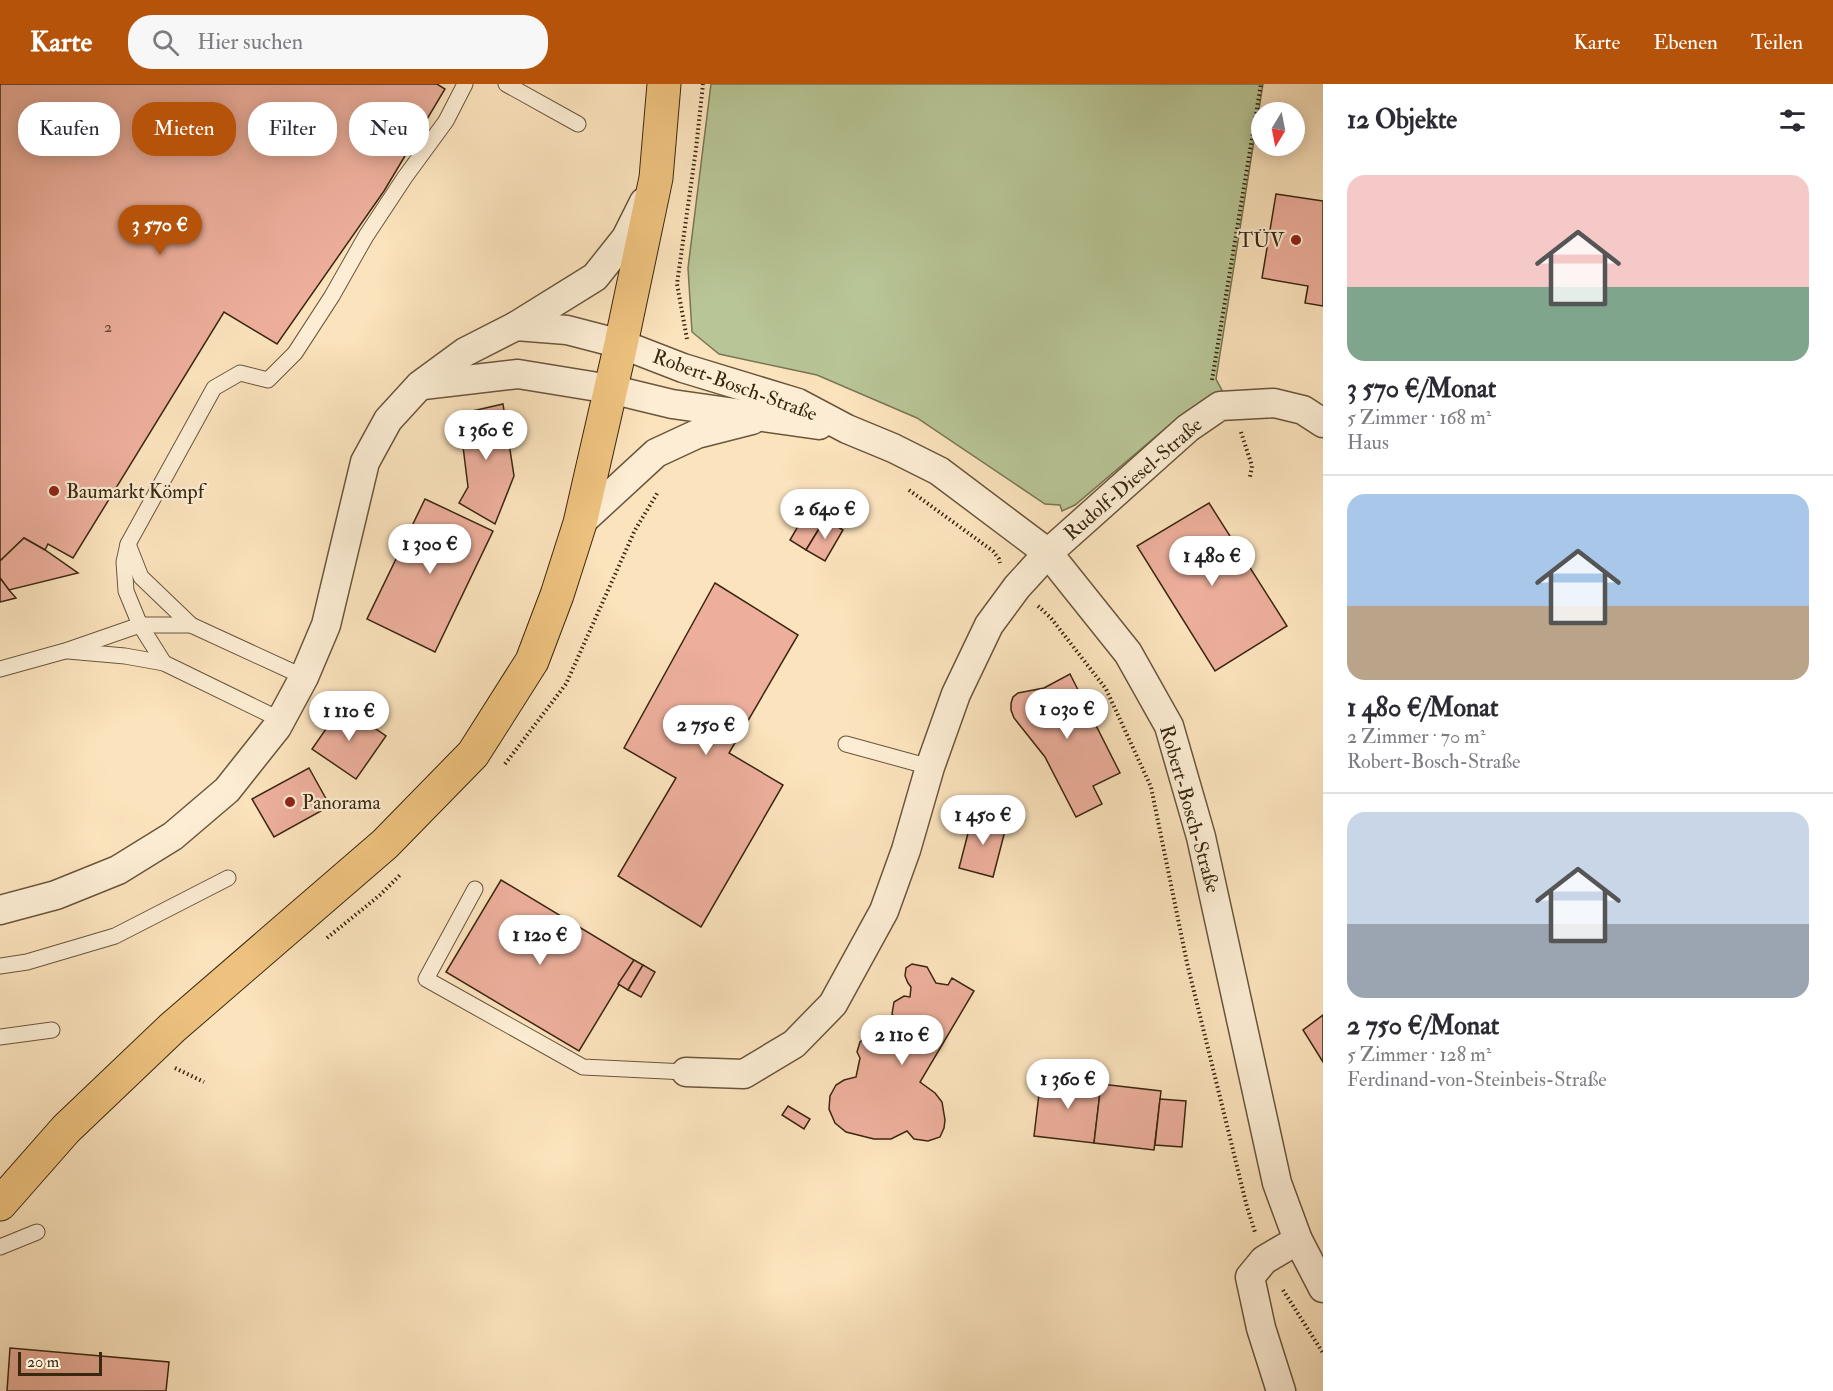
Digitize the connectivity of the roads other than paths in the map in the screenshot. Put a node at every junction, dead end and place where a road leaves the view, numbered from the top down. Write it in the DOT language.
graph roads {
  1 [pos="465,84"];
  2 [pos="506,84"];
  3 [pos="664,84"];
  4 [pos="578,124"];
  5 [pos="656,178"];
  6 [pos="516,326"];
  7 [pos="621,344"];
  8 [pos="420,385"];
  9 [pos="610,389"];
  10 [pos="765,416"];
  11 [pos="1323,423"];
  12 [pos="848,429"];
  13 [pos="580,523"];
  14 [pos="128,544"];
  15 [pos="1048,553"];
  16 [pos="191,625"];
  17 [pos="140,626"];
  18 [pos="65,651"];
  19 [pos="164,663"];
  20 [pos="0,669"];
  21 [pos="304,677"];
  22 [pos="281,720"];
  23 [pos="846,744"];
  24 [pos="930,767"];
  25 [pos="228,878"];
  26 [pos="475,889"];
  27 [pos="0,910"];
  28 [pos="0,966"];
  29 [pos="52,1029"];
  30 [pos="0,1037"];
  31 [pos="686,1071"];
  32 [pos="0,1204"];
  33 [pos="37,1232"];
  34 [pos="1298,1240"];
  35 [pos="0,1247"];
  36 [pos="1323,1288"];
  37 [pos="1281,1391"];
  1 -- 14 [label="lane"];
  2 -- 4 [label="lane"];
  3 -- 5 [label="main road"];
  5 -- 6 [label="street"];
  5 -- 7 [label="main road"];
  6 -- 7 [label="street, Robert-Bosch-Straße"];
  6 -- 8 [label="street"];
  7 -- 9 [label="main road"];
  7 -- 12 [label="street, Robert-Bosch-Straße"];
  8 -- 9 [label="street, Robert-Bosch-Straße"];
  8 -- 21 [label="street"];
  9 -- 10 [label="street, Robert-Bosch-Straße"];
  9 -- 13 [label="main road"];
  10 -- 12 [label="street, Robert-Bosch-Straße"];
  10 -- 13 [label="street, Robert-Bosch-Straße"];
  11 -- 15 [label="street, Rudolf-Diesel-Straße"];
  12 -- 15 [label="street, Robert-Bosch-Straße"];
  13 -- 32 [label="main road"];
  14 -- 16 [label="lane"];
  14 -- 17 [label="lane"];
  15 -- 24 [label="street, Rudolf-Diesel-Straße"];
  15 -- 34 [label="street, Robert-Bosch-Straße"];
  16 -- 17 [label="lane"];
  16 -- 21 [label="lane"];
  17 -- 18 [label="lane"];
  17 -- 19 [label="lane"];
  18 -- 19 [label="lane"];
  18 -- 20 [label="lane"];
  19 -- 22 [label="lane"];
  21 -- 22 [label="street"];
  22 -- 27 [label="street"];
  23 -- 24 [label="lane"];
  24 -- 31 [label="street, Rudolf-Diesel-Straße"];
  25 -- 28 [label="lane"];
  26 -- 31 [label="lane"];
  29 -- 30 [label="lane"];
  33 -- 35 [label="lane"];
  34 -- 36 [label="street, Robert-Bosch-Straße"];
  34 -- 37 [label="street"];
}
